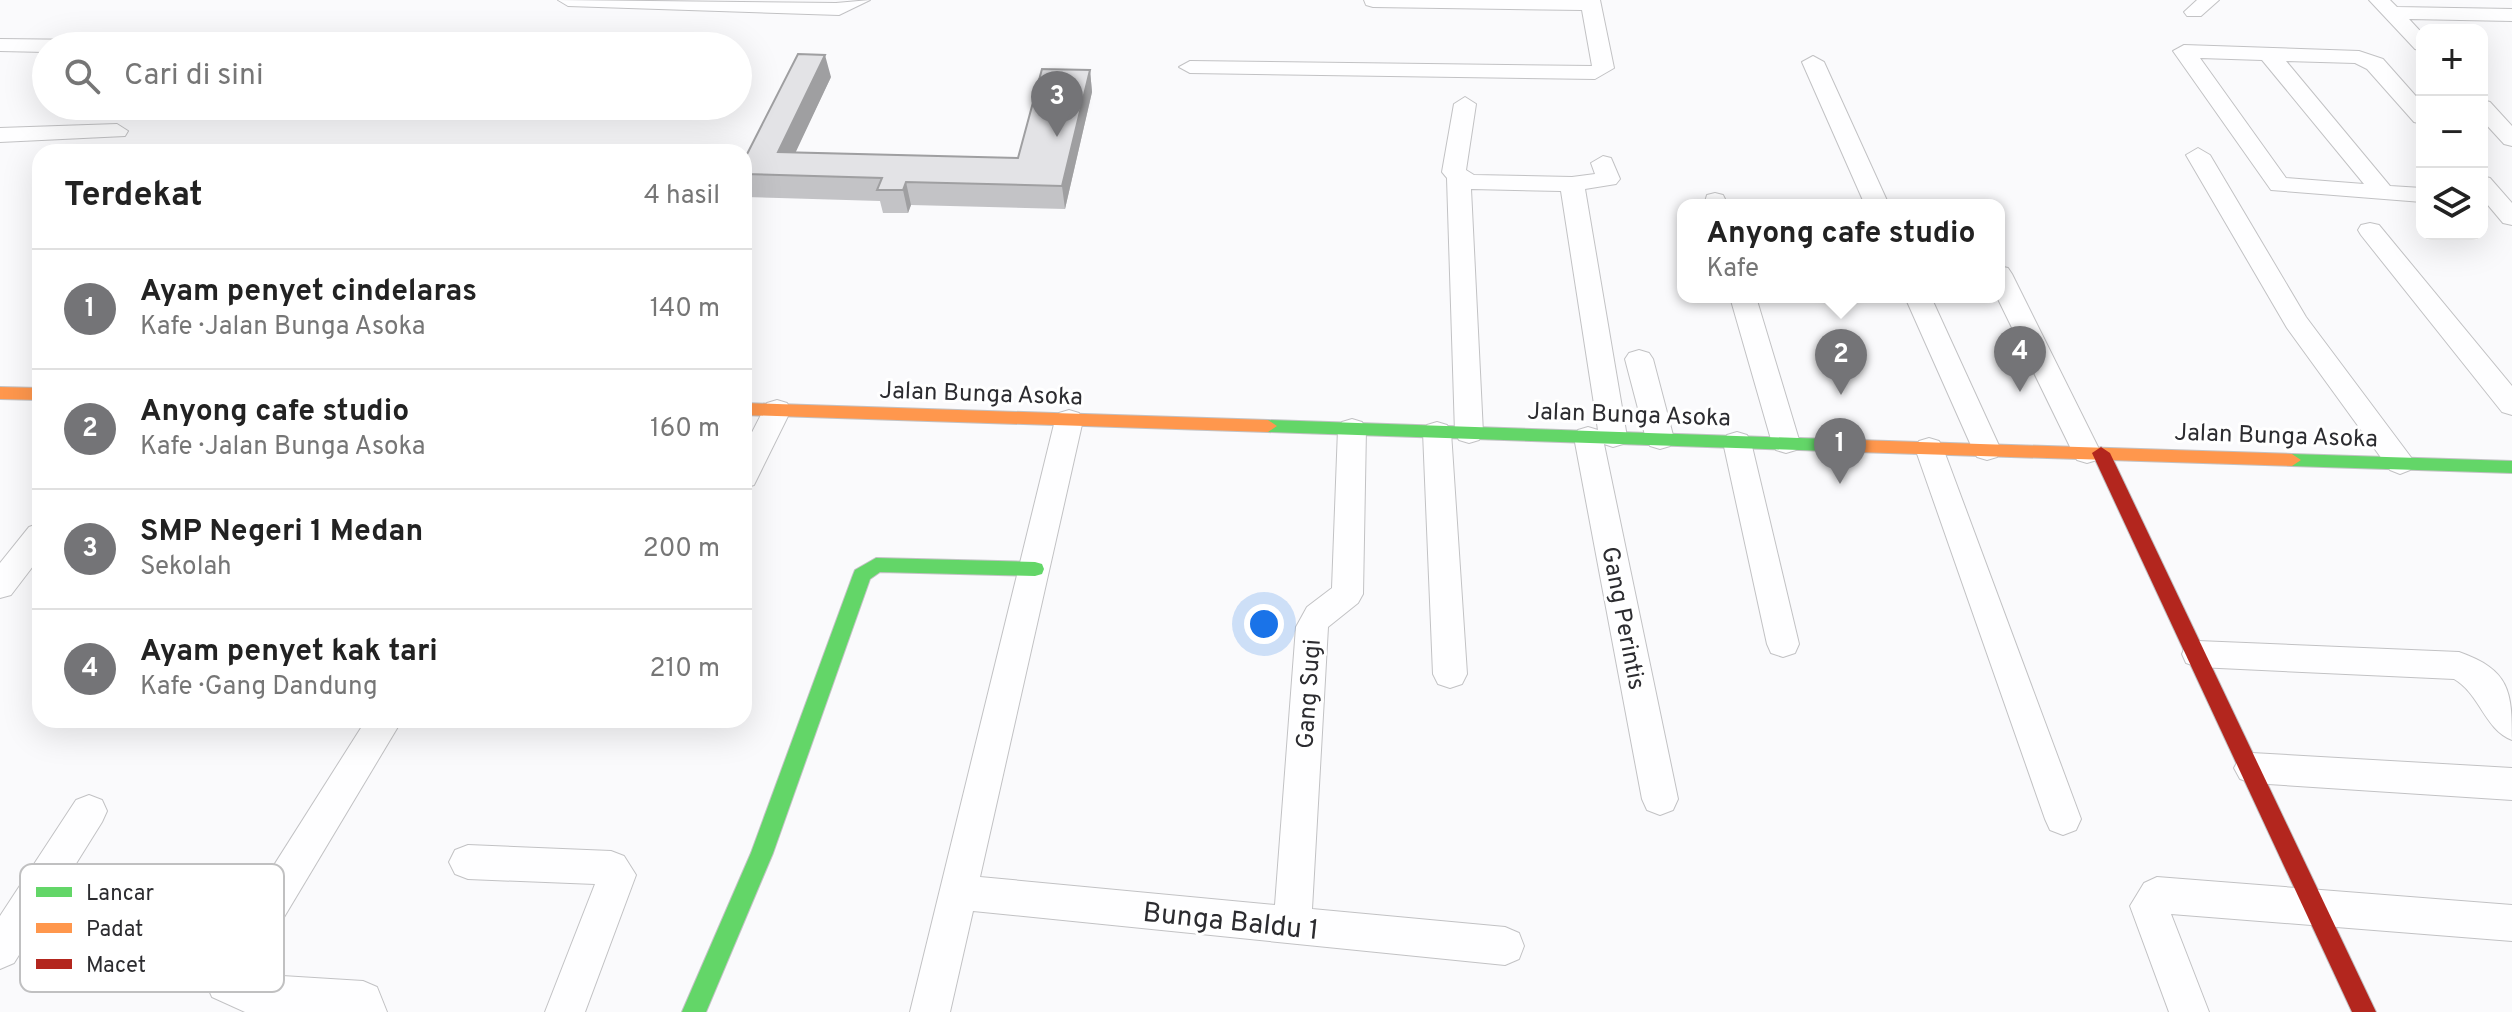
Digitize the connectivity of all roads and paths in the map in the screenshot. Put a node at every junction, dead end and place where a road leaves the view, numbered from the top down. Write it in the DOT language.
graph roads {
  1 [pos="568,0"];
  2 [pos="860,0"];
  3 [pos="1373,1"];
  4 [pos="659,2"];
  5 [pos="1590,2"];
  6 [pos="2385,6"];
  7 [pos="2512,15"];
  8 [pos="2416,39"];
  9 [pos="0,45"];
  10 [pos="32,45"];
  11 [pos="2267,52"];
  12 [pos="1813,62"];
  13 [pos="0,66"];
  14 [pos="32,66"];
  15 [pos="1190,67"];
  16 [pos="2488,101"];
  17 [pos="2512,101"];
  18 [pos="1465,104"];
  19 [pos="2416,111"];
  20 [pos="2488,113"];
  21 [pos="117,131"];
  22 [pos="0,135"];
  23 [pos="2512,139"];
  24 [pos="2198,155"];
  25 [pos="1603,163"];
  26 [pos="1459,178"];
  27 [pos="1572,184"];
  28 [pos="2384,193"];
  29 [pos="2416,195"];
  30 [pos="2488,195"];
  31 [pos="1874,199"];
  32 [pos="2512,218"];
  33 [pos="2370,230"];
  34 [pos="2005,285"];
  35 [pos="1745,303"];
  36 [pos="1921,303"];
  37 [pos="1639,359"];
  38 [pos="1,394"];
  39 [pos="32,394"];
  40 [pos="2512,405"];
  41 [pos="752,409"];
  42 [pos="777,410"];
  43 [pos="1069,420"];
  44 [pos="1352,429"];
  45 [pos="1437,432"];
  46 [pos="1469,433"];
  47 [pos="1600,437"];
  48 [pos="1660,439"];
  49 [pos="1737,442"];
  50 [pos="1786,443"];
  51 [pos="1929,448"];
  52 [pos="1987,450"];
  53 [pos="2094,453"];
  54 [pos="752,461"];
  55 [pos="2400,463"];
  56 [pos="2508,472"];
  57 [pos="32,545"];
  58 [pos="1035,569"];
  59 [pos="0,586"];
  60 [pos="1783,644"];
  61 [pos="2198,654"];
  62 [pos="1450,674"];
  63 [pos="2512,725"];
  64 [pos="380,728"];
  65 [pos="2252,768"];
  66 [pos="2512,784"];
  67 [pos="1660,799"];
  68 [pos="89,811"];
  69 [pos="2063,819"];
  70 [pos="468,862"];
  71 [pos="55,864"];
  72 [pos="284,879"];
  73 [pos="958,892"];
  74 [pos="2318,909"];
  75 [pos="20,919"];
  76 [pos="2512,923"];
  77 [pos="1292,927"];
  78 [pos="1505,946"];
  79 [pos="0,950"];
  80 [pos="244,992"];
  81 [pos="367,1012"];
  82 [pos="565,1012"];
  83 [pos="694,1012"];
  84 [pos="930,1012"];
  85 [pos="2189,1012"];
  86 [pos="2364,1012"];
  1 -- 4 [label="street"];
  2 -- 4 [label="street"];
  3 -- 5 [label="street"];
  5 -- 15 [label="street"];
  6 -- 7 [label="street"];
  6 -- 8 [label="street"];
  9 -- 10 [label="street"];
  11 -- 19 [label="street"];
  11 -- 28 [label="street"];
  11 -- 28 [label="street"];
  12 -- 31 [label="street"];
  13 -- 14 [label="street"];
  16 -- 17 [label="street"];
  18 -- 26 [label="street"];
  20 -- 23 [label="street"];
  21 -- 22 [label="street"];
  24 -- 55 [label="street"];
  25 -- 27 [label="street"];
  26 -- 27 [label="street"];
  26 -- 46 [label="street"];
  27 -- 47 [label="street, Gang Perintis"];
  28 -- 29 [label="street"];
  30 -- 32 [label="street"];
  33 -- 40 [label="street"];
  34 -- 53 [label="street"];
  35 -- 50 [label="street"];
  36 -- 52 [label="street"];
  37 -- 48 [label="street"];
  38 -- 39 [label="street"];
  41 -- 42 [label="street, Jalan Bunga Asoka"];
  42 -- 43 [label="street, Jalan Bunga Asoka"];
  42 -- 54 [label="street"];
  43 -- 44 [label="street, Jalan Bunga Asoka"];
  43 -- 58 [label="street"];
  44 -- 45 [label="street, Jalan Bunga Asoka"];
  44 -- 77 [label="street, Gang Sugi"];
  45 -- 46 [label="street, Jalan Bunga Asoka"];
  45 -- 62 [label="street"];
  46 -- 47 [label="street, Jalan Bunga Asoka"];
  47 -- 48 [label="street, Jalan Bunga Asoka"];
  47 -- 67 [label="street, Gang Perintis"];
  48 -- 49 [label="street, Jalan Bunga Asoka"];
  49 -- 50 [label="street, Jalan Bunga Asoka"];
  49 -- 60 [label="street"];
  50 -- 51 [label="street, Jalan Bunga Asoka"];
  51 -- 52 [label="street, Jalan Bunga Asoka"];
  51 -- 69 [label="street"];
  52 -- 53 [label="street, Jalan Bunga Asoka"];
  53 -- 55 [label="street, Jalan Bunga Asoka"];
  53 -- 61 [label="street"];
  55 -- 56 [label="street, Jalan Bunga Asoka"];
  57 -- 59 [label="street"];
  58 -- 73 [label="street"];
  58 -- 83 [label="street"];
  61 -- 63 [label="street"];
  61 -- 65 [label="street"];
  64 -- 72 [label="street"];
  65 -- 66 [label="street"];
  65 -- 74 [label="street"];
  68 -- 71 [label="street"];
  70 -- 82 [label="street"];
  73 -- 77 [label="street, Bunga Baldu 1"];
  73 -- 84 [label="street"];
  74 -- 76 [label="street"];
  74 -- 85 [label="street"];
  74 -- 86 [label="street"];
  75 -- 79 [label="street"];
  77 -- 78 [label="street, Bunga Baldu 1"];
  80 -- 81 [label="street"];
}
